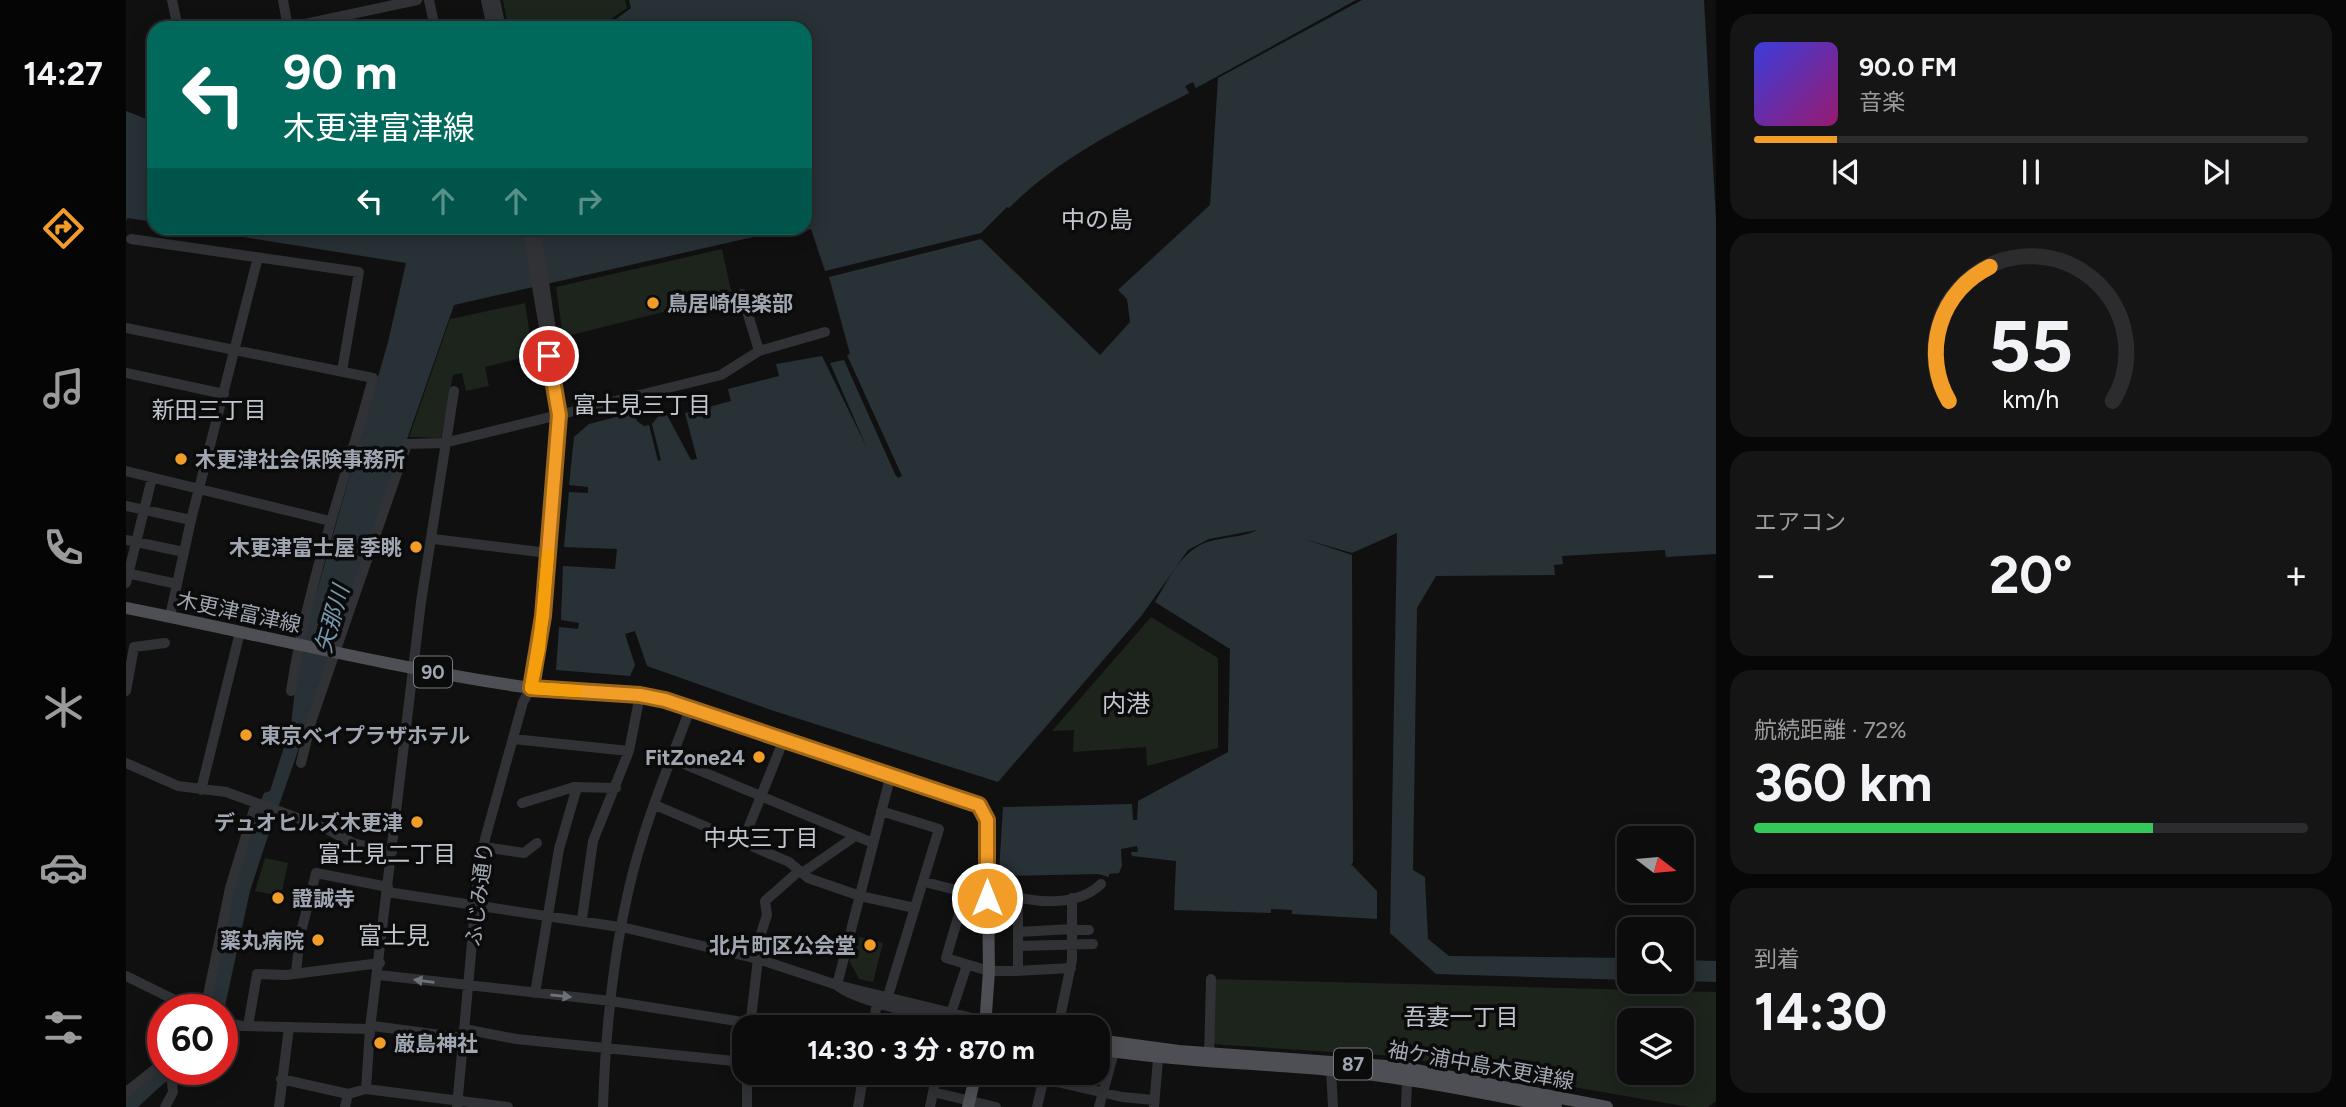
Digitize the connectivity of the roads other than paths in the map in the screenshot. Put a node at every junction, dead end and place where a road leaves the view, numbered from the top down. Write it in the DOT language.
graph roads {
  1 [pos="172,0"];
  2 [pos="283,0"];
  3 [pos="417,0"];
  4 [pos="429,0"];
  5 [pos="486,0"];
  6 [pos="495,0"];
  7 [pos="176,21"];
  8 [pos="287,21"];
  9 [pos="320,21"];
  10 [pos="434,21"];
  11 [pos="490,21"];
  12 [pos="500,21"];
  13 [pos="529,235"];
  14 [pos="537,235"];
  15 [pos="131,239"];
  16 [pos="258,257"];
  17 [pos="742,294"];
  18 [pos="546,313"];
  19 [pos="126,328"];
  20 [pos="825,332"];
  21 [pos="235,350"];
  22 [pos="759,351"];
  23 [pos="342,371"];
  24 [pos="126,373"];
  25 [pos="454,391"];
  26 [pos="224,394"];
  27 [pos="559,415"];
  28 [pos="444,443"];
  29 [pos="126,471"];
  30 [pos="152,478"];
  31 [pos="199,489"];
  32 [pos="126,506"];
  33 [pos="144,510"];
  34 [pos="191,520"];
  35 [pos="330,521"];
  36 [pos="433,539"];
  37 [pos="131,541"];
  38 [pos="184,552"];
  39 [pos="548,552"];
  40 [pos="127,577"];
  41 [pos="177,583"];
  42 [pos="126,608"];
  43 [pos="170,616"];
  44 [pos="240,632"];
  45 [pos="165,643"];
  46 [pos="298,645"];
  47 [pos="336,652"];
  48 [pos="414,668"];
  49 [pos="531,688"];
  50 [pos="126,691"];
  51 [pos="291,691"];
  52 [pos="640,695"];
  53 [pos="690,709"];
  54 [pos="513,739"];
  55 [pos="784,739"];
  56 [pos="628,751"];
  57 [pos="672,759"];
  58 [pos="126,763"];
  59 [pos="301,763"];
  60 [pos="891,774"];
  61 [pos="577,787"];
  62 [pos="616,788"];
  63 [pos="201,790"];
  64 [pos="762,797"];
  65 [pos="522,803"];
  66 [pos="257,804"];
  67 [pos="655,805"];
  68 [pos="881,811"];
  69 [pos="854,837"];
  70 [pos="743,841"];
  71 [pos="537,843"];
  72 [pos="873,843"];
  73 [pos="484,847"];
  74 [pos="392,852"];
  75 [pos="800,872"];
  76 [pos="925,882"];
  77 [pos="1101,884"];
  78 [pos="388,890"];
  79 [pos="965,894"];
  80 [pos="987,895"];
  81 [pos="860,896"];
  82 [pos="1018,897"];
  83 [pos="1072,898"];
  84 [pos="476,906"];
  85 [pos="915,908"];
  86 [pos="545,914"];
  87 [pos="582,919"];
  88 [pos="623,927"];
  89 [pos="1072,930"];
  90 [pos="1089,930"];
  91 [pos="1018,932"];
  92 [pos="1072,944"];
  93 [pos="1093,944"];
  94 [pos="1018,946"];
  95 [pos="755,959"];
  96 [pos="380,963"];
  97 [pos="967,965"];
  98 [pos="1070,968"];
  99 [pos="989,971"];
  100 [pos="1015,971"];
  101 [pos="296,972"];
  102 [pos="379,975"];
  103 [pos="126,976"];
  104 [pos="1211,979"];
  105 [pos="837,985"];
  106 [pos="468,986"];
  107 [pos="535,993"];
  108 [pos="163,994"];
  109 [pos="208,994"];
  110 [pos="888,996"];
  111 [pos="611,1001"];
  112 [pos="877,1002"];
  113 [pos="751,1015"];
  114 [pos="875,1015"];
  115 [pos="929,1015"];
  116 [pos="936,1015"];
  117 [pos="951,1015"];
  118 [pos="986,1015"];
  119 [pos="1060,1015"];
  120 [pos="732,1022"];
  121 [pos="238,1024"];
  122 [pos="248,1026"];
  123 [pos="289,1027"];
  124 [pos="372,1028"];
  125 [pos="464,1034"];
  126 [pos="1110,1042"];
  127 [pos="605,1046"];
  128 [pos="1110,1051"];
  129 [pos="1114,1052"];
  130 [pos="1209,1057"];
  131 [pos="1158,1059"];
  132 [pos="732,1061"];
  133 [pos="1331,1070"];
  134 [pos="147,1075"];
  135 [pos="281,1079"];
  136 [pos="1407,1080"];
  137 [pos="172,1085"];
  138 [pos="747,1085"];
  139 [pos="862,1085"];
  140 [pos="934,1085"];
  141 [pos="973,1085"];
  142 [pos="1043,1085"];
  143 [pos="1078,1085"];
  144 [pos="366,1089"];
  145 [pos="126,1091"];
  146 [pos="933,1092"];
  147 [pos="1103,1092"];
  148 [pos="348,1094"];
  149 [pos="1510,1098"];
  150 [pos="458,1104"];
  151 [pos="969,1104"];
  152 [pos="1154,1104"];
  153 [pos="165,1107"];
  154 [pos="279,1107"];
  155 [pos="345,1107"];
  156 [pos="508,1107"];
  157 [pos="603,1107"];
  158 [pos="747,1107"];
  159 [pos="858,1107"];
  160 [pos="930,1107"];
  161 [pos="996,1107"];
  162 [pos="1037,1107"];
  163 [pos="1099,1107"];
  164 [pos="1333,1107"];
  165 [pos="1406,1107"];
  166 [pos="1556,1107"];
  167 [pos="1607,1107"];
  1 -- 7 [label="street"];
  2 -- 8 [label="street"];
  3 -- 9 [label="street"];
  4 -- 10 [label="street"];
  5 -- 11 [label="street"];
  6 -- 12 [label="street"];
  13 -- 18 [label="street"];
  14 -- 18 [label="street"];
  15 -- 16 [label="street"];
  16 -- 21 [label="street"];
  16 -- 23 [label="street"];
  17 -- 22 [label="street"];
  18 -- 27 [label="street"];
  19 -- 21 [label="street"];
  20 -- 22 [label="street"];
  21 -- 23 [label="street"];
  21 -- 26 [label="street"];
  22 -- 27 [label="street"];
  23 -- 35 [label="street"];
  24 -- 26 [label="street"];
  25 -- 28 [label="street"];
  26 -- 31 [label="street"];
  27 -- 28 [label="street"];
  27 -- 39 [label="main road"];
  28 -- 36 [label="street"];
  28 -- 47 [label="street"];
  29 -- 30 [label="street"];
  30 -- 31 [label="street"];
  30 -- 33 [label="street"];
  31 -- 34 [label="street"];
  31 -- 35 [label="street"];
  32 -- 33 [label="street"];
  33 -- 34 [label="street"];
  33 -- 37 [label="street"];
  34 -- 38 [label="street"];
  35 -- 46 [label="street"];
  36 -- 39 [label="street"];
  36 -- 48 [label="street"];
  37 -- 38 [label="street"];
  37 -- 40 [label="street"];
  38 -- 41 [label="street"];
  39 -- 49 [label="main road"];
  40 -- 41 [label="street"];
  41 -- 43 [label="street"];
  42 -- 43 [label="main road, 木更津富津線 / 90"];
  43 -- 44 [label="main road, 木更津富津線 / 90"];
  44 -- 46 [label="main road, 木更津富津線 / 90"];
  44 -- 63 [label="street"];
  45 -- 50 [label="street"];
  46 -- 47 [label="main road, 木更津富津線 / 90"];
  46 -- 51 [label="street"];
  47 -- 48 [label="main road, 木更津富津線 / 90"];
  47 -- 59 [label="street"];
  48 -- 49 [label="main road, 木更津富津線 / 90"];
  48 -- 74 [label="street"];
  49 -- 52 [label="main road, 木更津富津線 / 90"];
  49 -- 54 [label="street, ふじみ通り"];
  52 -- 53 [label="main road, 木更津富津線 / 90"];
  52 -- 56 [label="street"];
  53 -- 55 [label="main road, 木更津富津線 / 90"];
  53 -- 57 [label="street"];
  54 -- 56 [label="street"];
  54 -- 73 [label="street, ふじみ通り"];
  55 -- 60 [label="main road, 木更津富津線 / 90"];
  55 -- 64 [label="street"];
  56 -- 62 [label="street"];
  57 -- 64 [label="street"];
  57 -- 67 [label="street"];
  58 -- 63 [label="street"];
  60 -- 68 [label="street"];
  60 -- 80 [label="main road, 木更津富津線 / 90"];
  61 -- 62 [label="street"];
  61 -- 65 [label="street"];
  61 -- 86 [label="street"];
  62 -- 87 [label="street"];
  63 -- 66 [label="street"];
  64 -- 69 [label="street"];
  64 -- 70 [label="street"];
  66 -- 74 [label="street"];
  66 -- 109 [label="street"];
  67 -- 70 [label="street"];
  67 -- 88 [label="street"];
  68 -- 72 [label="street"];
  68 -- 76 [label="street"];
  69 -- 72 [label="street"];
  69 -- 75 [label="street"];
  70 -- 75 [label="street"];
  71 -- 73 [label="street"];
  72 -- 81 [label="street"];
  73 -- 84 [label="street, ふじみ通り"];
  74 -- 78 [label="street"];
  75 -- 81 [label="street"];
  75 -- 95 [label="street"];
  76 -- 79 [label="street"];
  76 -- 85 [label="street"];
  77 -- 83 [label="street"];
  78 -- 84 [label="street"];
  78 -- 96 [label="street"];
  78 -- 101 [label="street"];
  79 -- 80 [label="street"];
  79 -- 97 [label="street"];
  80 -- 82 [label="street"];
  80 -- 99 [label="main road, 木更津富津線 / 90"];
  81 -- 85 [label="street"];
  81 -- 105 [label="street"];
  82 -- 83 [label="street"];
  82 -- 91 [label="street"];
  83 -- 89 [label="street"];
  84 -- 86 [label="street"];
  84 -- 106 [label="street, ふじみ通り"];
  85 -- 110 [label="street"];
  86 -- 87 [label="street"];
  86 -- 107 [label="street"];
  87 -- 88 [label="street"];
  88 -- 95 [label="street"];
  88 -- 111 [label="street"];
  89 -- 90 [label="street"];
  89 -- 91 [label="street"];
  89 -- 92 [label="street"];
  91 -- 94 [label="street"];
  92 -- 93 [label="street"];
  92 -- 94 [label="street"];
  92 -- 98 [label="street"];
  94 -- 100 [label="street"];
  95 -- 105 [label="street"];
  95 -- 113 [label="street"];
  96 -- 101 [label="street"];
  96 -- 102 [label="street"];
  97 -- 99 [label="street"];
  97 -- 117 [label="street"];
  98 -- 100 [label="street"];
  98 -- 119 [label="street"];
  99 -- 100 [label="street"];
  99 -- 118 [label="main road, 木更津富津線 / 90"];
  101 -- 122 [label="street"];
  106 -- 102 [label="street, one-way"];
  102 -- 124 [label="street"];
  103 -- 108 [label="street"];
  104 -- 130 [label="street"];
  105 -- 110 [label="street"];
  105 -- 112 [label="street"];
  106 -- 107 [label="street"];
  106 -- 125 [label="street, ふじみ通り"];
  107 -- 111 [label="street, one-way"];
  110 -- 116 [label="street"];
  111 -- 120 [label="street"];
  111 -- 127 [label="street"];
  112 -- 114 [label="street"];
  112 -- 115 [label="street"];
  121 -- 122 [label="street"];
  122 -- 123 [label="street"];
  123 -- 124 [label="street"];
  123 -- 135 [label="street"];
  124 -- 125 [label="street"];
  124 -- 144 [label="street"];
  125 -- 127 [label="street"];
  125 -- 150 [label="street, ふじみ通り"];
  126 -- 130 [label="main road, 袖ケ浦中島木更津線 / 87"];
  127 -- 132 [label="street"];
  127 -- 157 [label="street"];
  128 -- 129 [label="main road, 袖ケ浦中島木更津線 / 87"];
  129 -- 131 [label="main road, 袖ケ浦中島木更津線 / 87"];
  129 -- 147 [label="street"];
  130 -- 131 [label="main road, 袖ケ浦中島木更津線 / 87"];
  130 -- 133 [label="main road, 袖ケ浦中島木更津線 / 87"];
  130 -- 149 [label="main road, 袖ケ浦中島木更津線 / 87"];
  131 -- 152 [label="street"];
  133 -- 136 [label="main road, 袖ケ浦中島木更津線 / 87"];
  133 -- 164 [label="street"];
  134 -- 145 [label="street"];
  135 -- 148 [label="street"];
  135 -- 154 [label="street"];
  136 -- 149 [label="main road, 袖ケ浦中島木更津線 / 87"];
  136 -- 165 [label="street"];
  137 -- 153 [label="street"];
  138 -- 158 [label="street"];
  139 -- 159 [label="street"];
  140 -- 146 [label="street"];
  141 -- 151 [label="main road"];
  142 -- 162 [label="street"];
  143 -- 147 [label="street"];
  144 -- 148 [label="street"];
  144 -- 150 [label="street"];
  146 -- 151 [label="street"];
  146 -- 160 [label="street"];
  147 -- 152 [label="street"];
  147 -- 163 [label="street"];
  148 -- 155 [label="street"];
  149 -- 166 [label="main road, 袖ケ浦中島木更津線 / 87"];
  149 -- 167 [label="main road, 袖ケ浦中島木更津線 / 87"];
  150 -- 156 [label="street"];
  151 -- 161 [label="street"];
}
